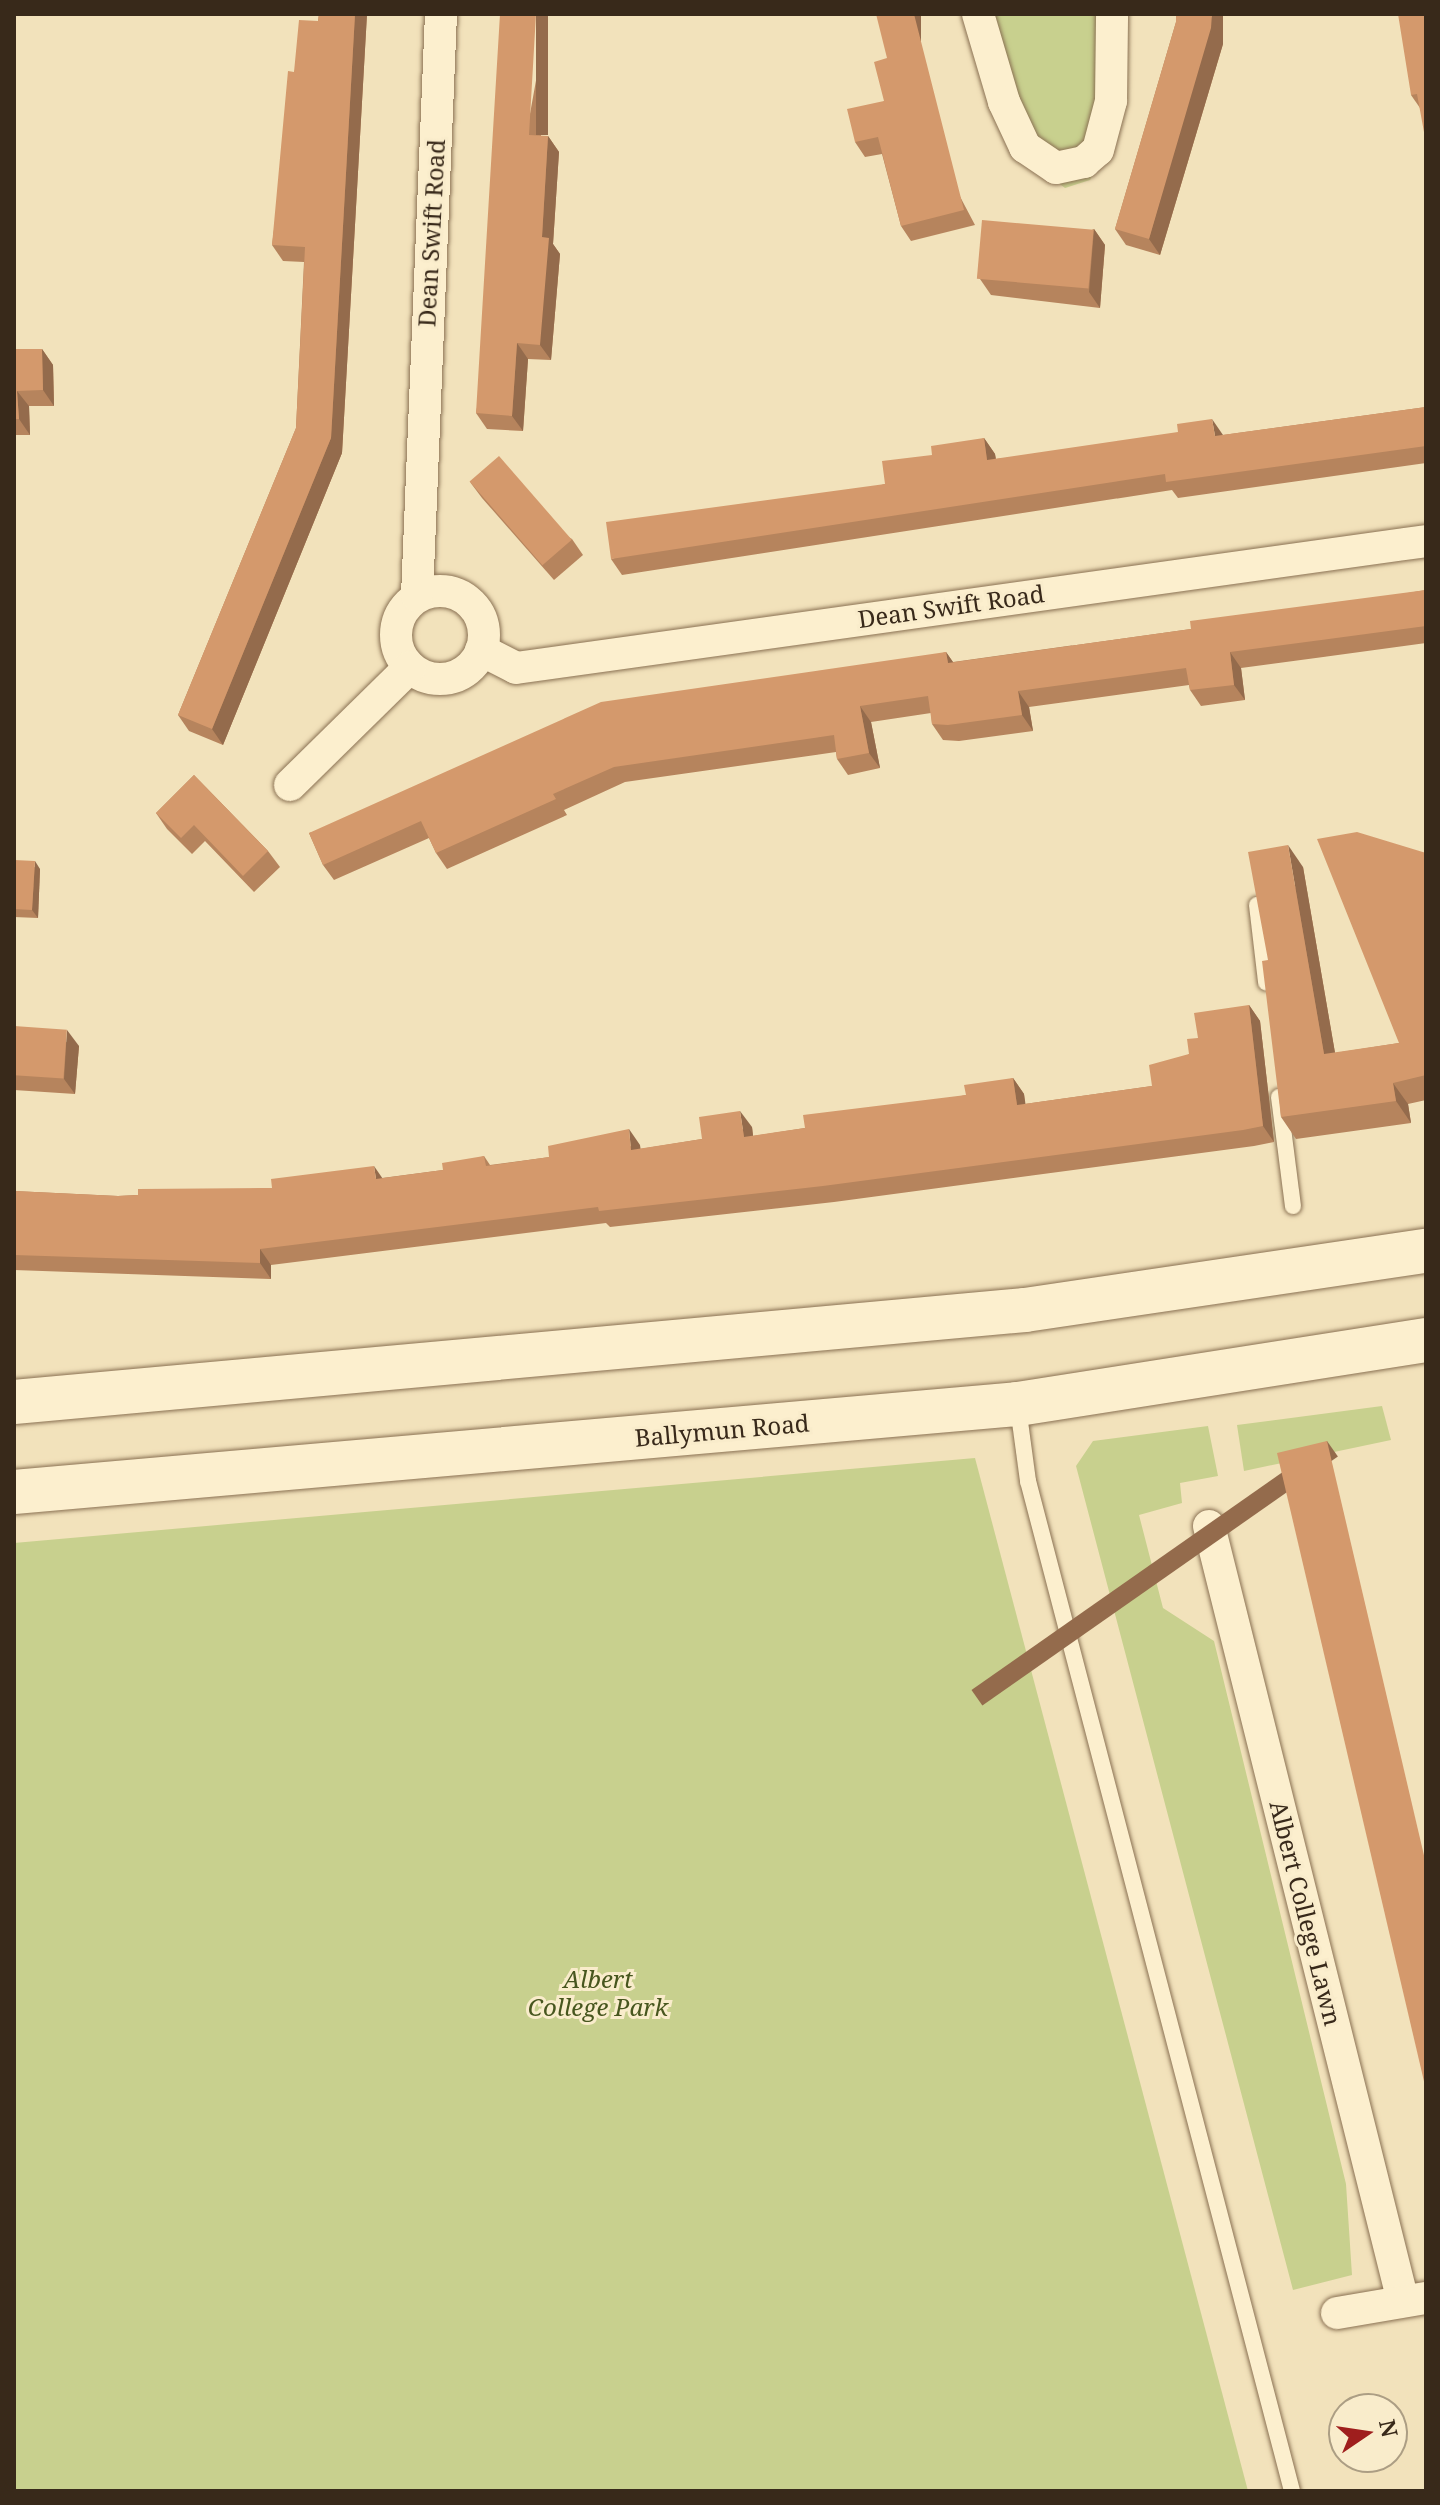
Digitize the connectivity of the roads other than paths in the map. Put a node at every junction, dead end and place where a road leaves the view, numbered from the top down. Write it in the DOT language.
graph roads {
  1 [pos="441,14"];
  2 [pos="978,14"];
  3 [pos="1112,14"];
  4 [pos="1426,541"];
  5 [pos="417,596"];
  6 [pos="481,650"];
  7 [pos="410,667"];
  8 [pos="290,785"];
  9 [pos="1257,905"];
  10 [pos="1267,996"];
  11 [pos="1278,1086"];
  12 [pos="1293,1206"];
  13 [pos="1426,1251"];
  14 [pos="1426,1340"];
  15 [pos="14,1402"];
  16 [pos="1018,1404"];
  17 [pos="14,1492"];
  18 [pos="1209,1526"];
  19 [pos="1415,2300"];
  20 [pos="1337,2313"];
  21 [pos="1292,2491"];
  1 -- 5 [label="street, Dean Swift Road"];
  2 -- 3 [label="street"];
  4 -- 6 [label="street, Dean Swift Road"];
  5 -- 6 [label="street"];
  5 -- 7 [label="street"];
  6 -- 7 [label="street"];
  7 -- 8 [label="street"];
  9 -- 10 [label="lane"];
  11 -- 12 [label="lane"];
  13 -- 15 [label="main road"];
  14 -- 16 [label="main road, Ballymun Road"];
  16 -- 17 [label="main road, Ballymun Road"];
  16 -- 21 [label="lane"];
  18 -- 19 [label="street, Albert College Lawn"];
  19 -- 20 [label="street"];
}
